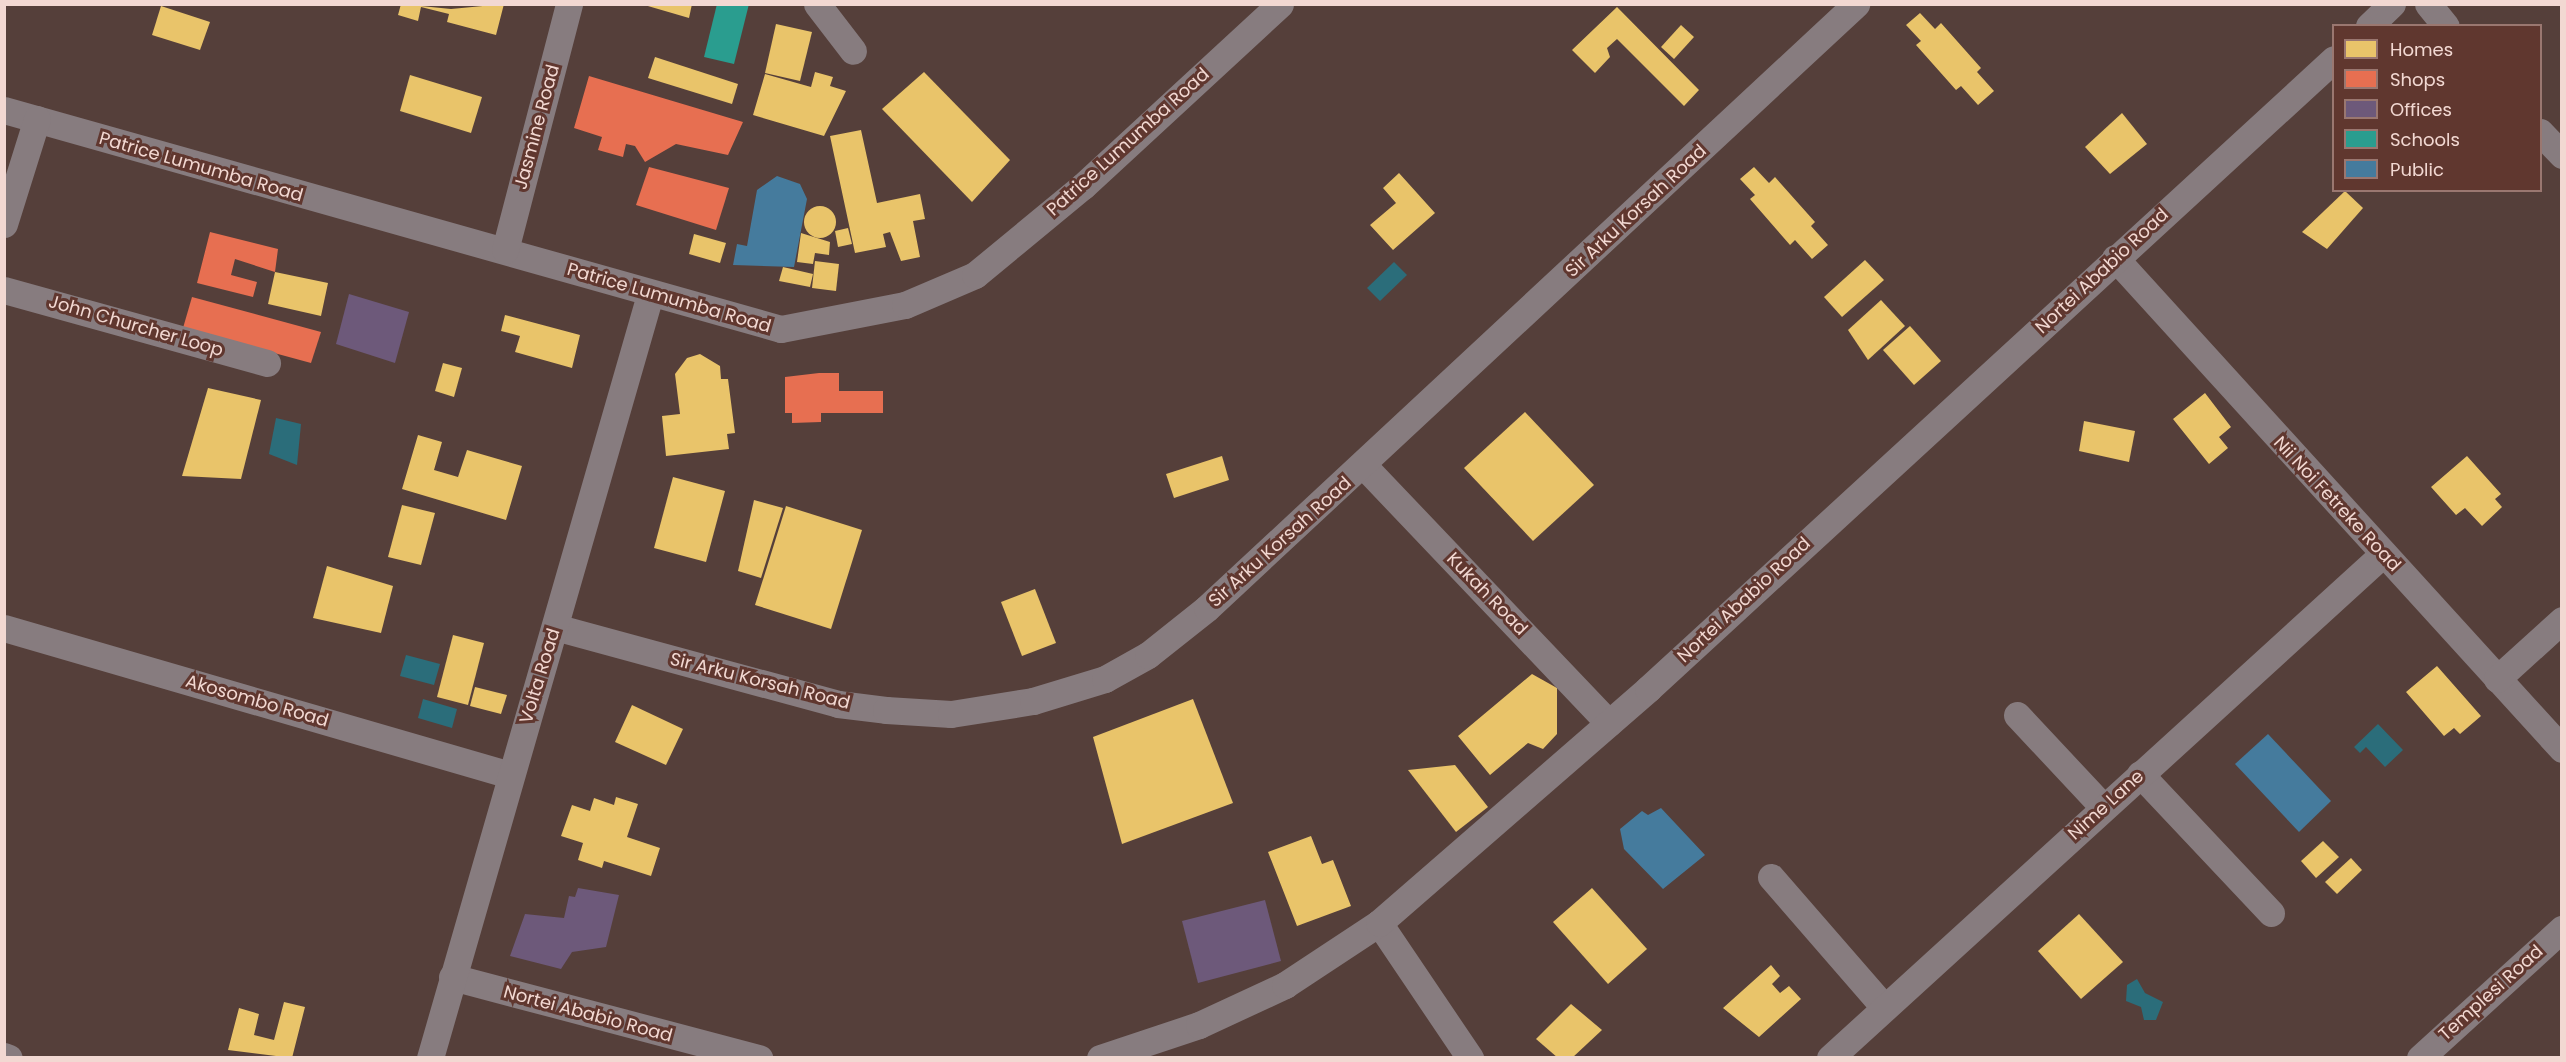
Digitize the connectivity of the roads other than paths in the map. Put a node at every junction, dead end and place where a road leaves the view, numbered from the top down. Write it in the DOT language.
graph roads {
  1 [pos="569,4"];
  2 [pos="817,4"];
  3 [pos="1280,4"];
  4 [pos="1856,4"];
  5 [pos="2392,4"];
  6 [pos="2428,4"];
  7 [pos="2371,24"];
  8 [pos="2444,24"];
  9 [pos="853,51"];
  10 [pos="2332,61"];
  11 [pos="4,110"];
  12 [pos="37,119"];
  13 [pos="2542,133"];
  14 [pos="2562,156"];
  15 [pos="4,224"];
  16 [pos="505,250"];
  17 [pos="2115,258"];
  18 [pos="4,290"];
  19 [pos="650,295"];
  20 [pos="267,363"];
  21 [pos="1364,466"];
  22 [pos="2383,554"];
  23 [pos="2562,620"];
  24 [pos="555,627"];
  25 [pos="4,628"];
  26 [pos="2497,679"];
  27 [pos="2017,715"];
  28 [pos="1609,723"];
  29 [pos="2562,749"];
  30 [pos="2140,774"];
  31 [pos="510,775"];
  32 [pos="2103,807"];
  33 [pos="1771,876"];
  34 [pos="2271,914"];
  35 [pos="1379,923"];
  36 [pos="2562,928"];
  37 [pos="452,977"];
  38 [pos="1884,1006"];
  39 [pos="430,1058"];
  40 [pos="759,1058"];
  41 [pos="1100,1058"];
  42 [pos="1470,1058"];
  43 [pos="1830,1058"];
  44 [pos="2420,1058"];
  1 -- 16 [label="street, Jasmine Road"];
  2 -- 9 [label="street"];
  3 -- 19 [label="street, Patrice Lumumba Road"];
  4 -- 21 [label="street, Sir Arku Korsah Road"];
  5 -- 7 [label="street"];
  6 -- 8 [label="street"];
  10 -- 17 [label="street, Nortei Ababio Road"];
  11 -- 12 [label="street, Patrice Lumumba Road"];
  12 -- 15 [label="street"];
  12 -- 16 [label="street, Patrice Lumumba Road"];
  13 -- 14 [label="street"];
  16 -- 19 [label="street, Patrice Lumumba Road"];
  17 -- 22 [label="street, Nii Noi Fetreke Road"];
  17 -- 28 [label="street, Nortei Ababio Road"];
  18 -- 20 [label="street, John Churcher Loop"];
  19 -- 24 [label="street, Volta Road"];
  21 -- 24 [label="street, Sir Arku Korsah Road"];
  21 -- 28 [label="street, Kukah Road"];
  22 -- 26 [label="street, Nii Noi Fetreke Road"];
  22 -- 30 [label="street, Nime Lane"];
  23 -- 26 [label="street"];
  24 -- 31 [label="street, Volta Road"];
  25 -- 31 [label="street, Akosombo Road"];
  26 -- 29 [label="street, Nii Noi Fetreke Road"];
  27 -- 32 [label="street"];
  28 -- 35 [label="street, Nortei Ababio Road"];
  30 -- 32 [label="street, Nime Lane"];
  30 -- 34 [label="street"];
  31 -- 37 [label="street, Volta Road"];
  32 -- 38 [label="street, Nime Lane"];
  33 -- 38 [label="street"];
  35 -- 41 [label="street, Nortei Ababio Road"];
  35 -- 42 [label="street"];
  36 -- 44 [label="street, Templesi Road"];
  37 -- 39 [label="street, Volta Road"];
  37 -- 40 [label="street, Nortei Ababio Road"];
  38 -- 43 [label="street, Nime Lane"];
}
